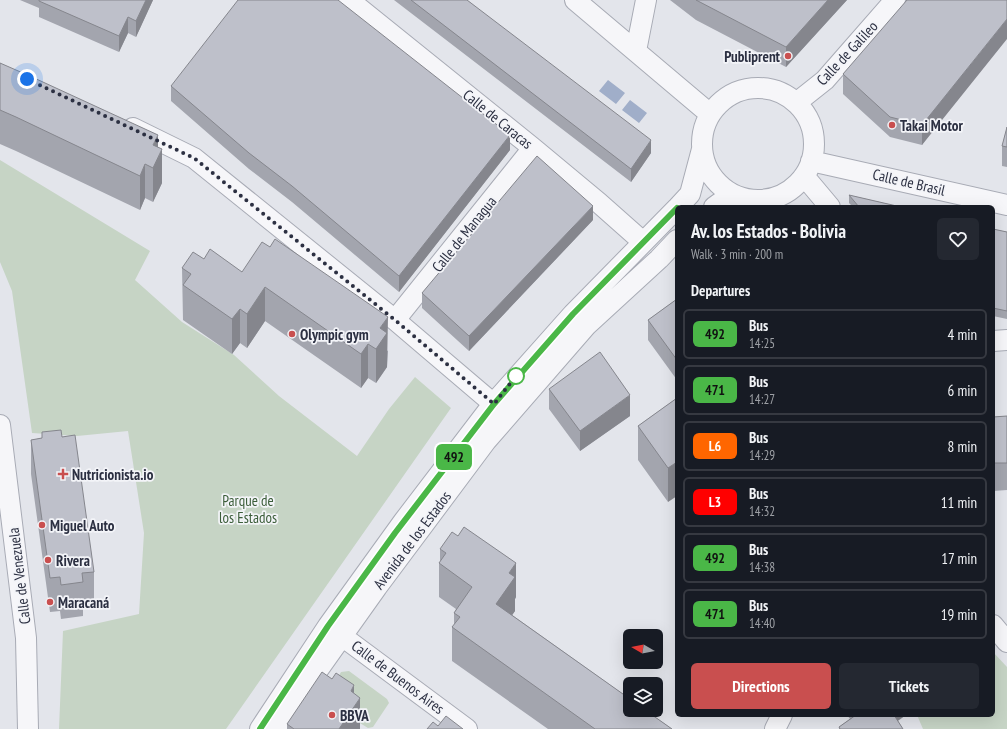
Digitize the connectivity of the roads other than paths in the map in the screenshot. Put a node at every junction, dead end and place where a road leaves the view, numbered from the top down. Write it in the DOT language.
graph roads {
  1 [pos="349,0"];
  2 [pos="575,0"];
  3 [pos="646,0"];
  4 [pos="895,0"];
  5 [pos="636,51"];
  6 [pos="796,103"];
  7 [pos="710,114"];
  8 [pos="118,121"];
  9 [pos="533,148"];
  10 [pos="702,149"];
  11 [pos="808,168"];
  12 [pos="732,194"];
  13 [pos="679,205"];
  14 [pos="717,205"];
  15 [pos="829,205"];
  16 [pos="1007,205"];
  17 [pos="675,209"];
  18 [pos="643,242"];
  19 [pos="675,242"];
  20 [pos="395,320"];
  21 [pos="1007,340"];
  22 [pos="995,341"];
  23 [pos="501,410"];
  24 [pos="0,425"];
  25 [pos="995,627"];
  26 [pos="335,631"];
  27 [pos="1007,642"];
  28 [pos="781,717"];
  29 [pos="28,729"];
  30 [pos="260,729"];
  31 [pos="276,729"];
  32 [pos="467,729"];
  33 [pos="775,729"];
  1 -- 9 [label="street, Calle de Caracas"];
  2 -- 5 [label="street"];
  3 -- 5 [label="street"];
  4 -- 6 [label="street, Calle de Galileo"];
  5 -- 7 [label="street"];
  6 -- 7 [label="street"];
  6 -- 11 [label="street"];
  7 -- 10 [label="street"];
  8 -- 20 [label="street"];
  9 -- 18 [label="street, Calle de Caracas"];
  9 -- 20 [label="street, Calle de Managua"];
  10 -- 12 [label="street"];
  10 -- 13 [label="street, Avenida de los Estados"];
  11 -- 12 [label="street"];
  11 -- 15 [label="street"];
  11 -- 16 [label="street, Calle de Brasil"];
  12 -- 14 [label="street"];
  17 -- 18 [label="street, Avenida de los Estados"];
  18 -- 23 [label="street, Avenida de los Estados"];
  19 -- 23 [label="street, Avenida de los Estados"];
  20 -- 23 [label="street"];
  21 -- 22 [label="street"];
  23 -- 26 [label="street, Avenida de los Estados"];
  24 -- 29 [label="street, Calle de Venezuela"];
  25 -- 27 [label="street"];
  26 -- 30 [label="street, Avenida de los Estados"];
  26 -- 31 [label="street, Avenida de los Estados"];
  26 -- 32 [label="street, Calle de Buenos Aires"];
  28 -- 33 [label="street"];
}
